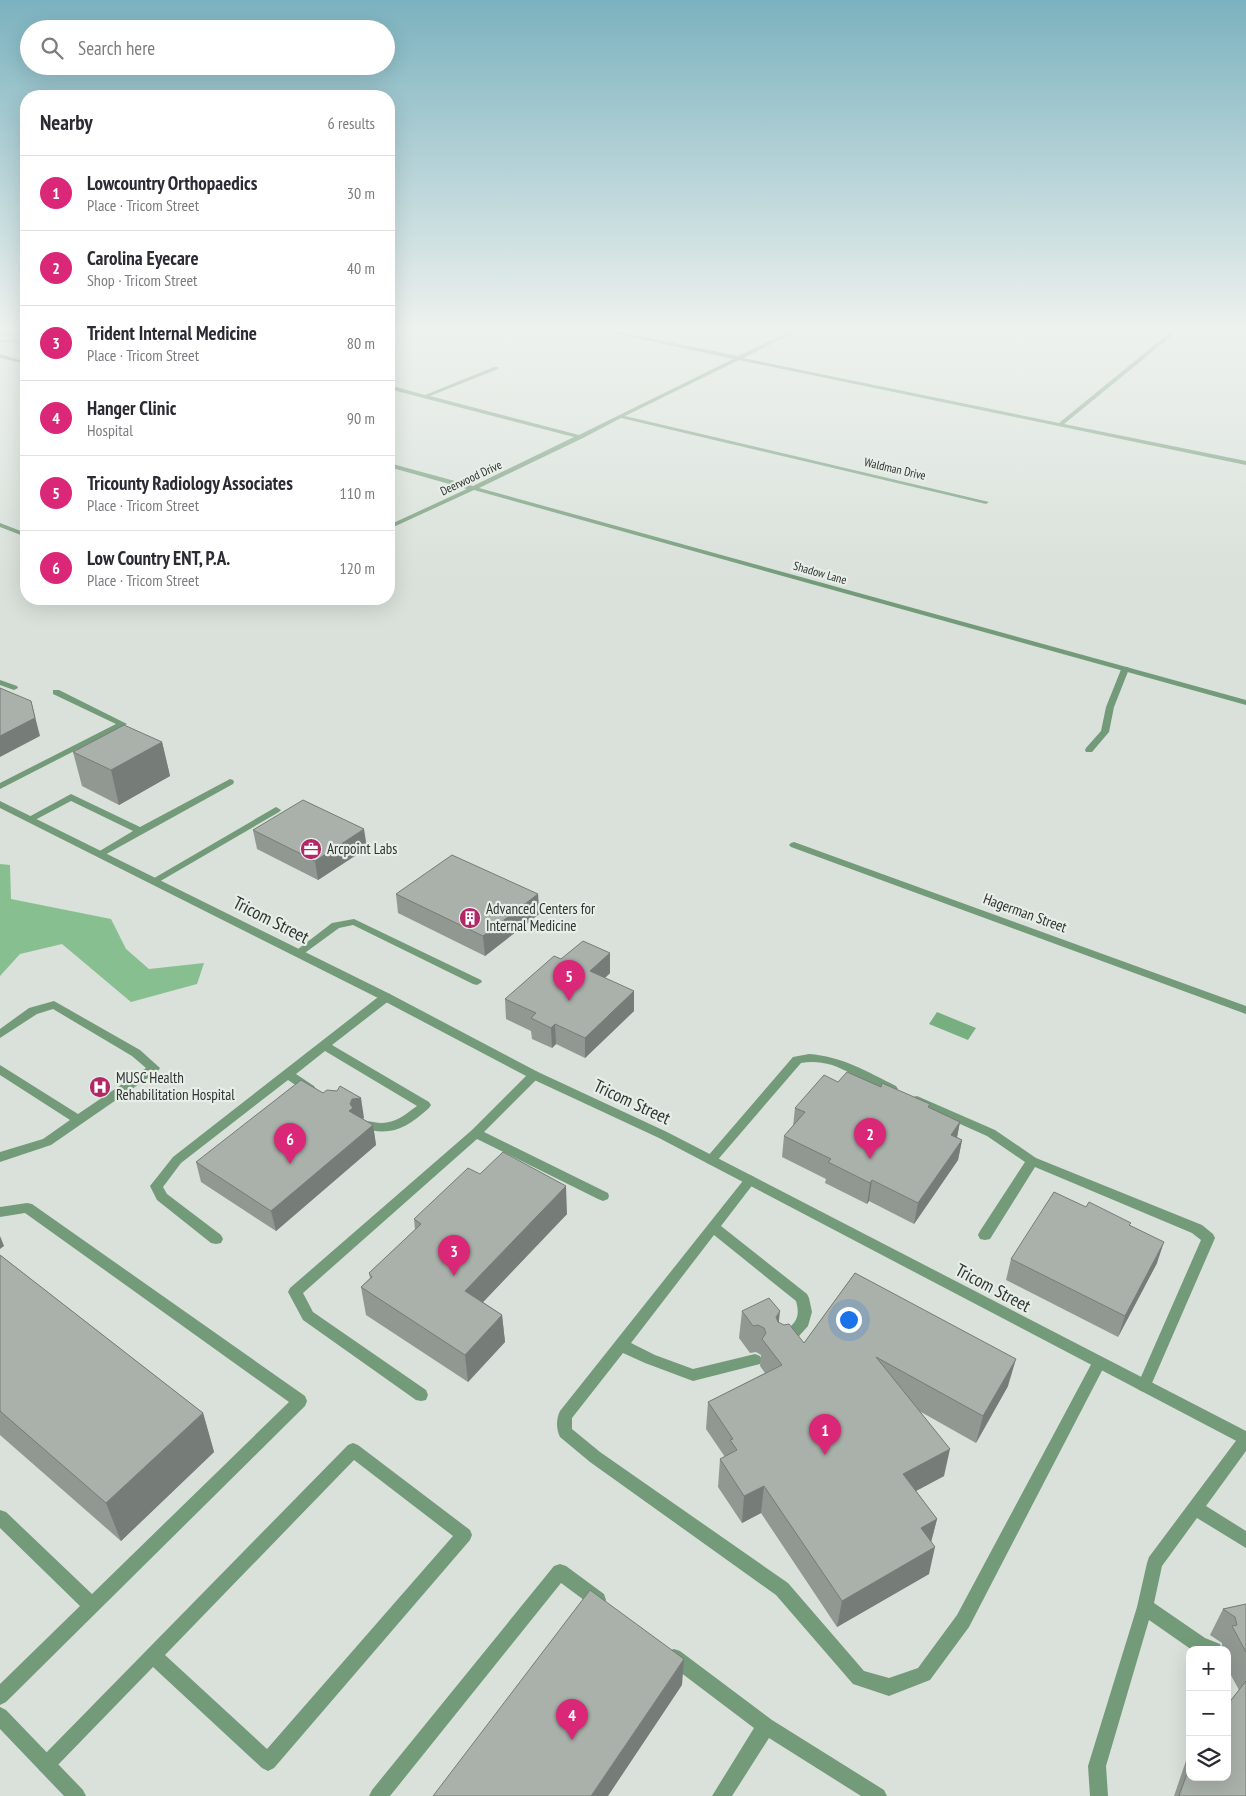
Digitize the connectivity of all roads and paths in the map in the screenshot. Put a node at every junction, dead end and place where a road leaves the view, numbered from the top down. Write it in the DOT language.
graph roads {
  1 [pos="482,411"];
  2 [pos="634,411"];
  3 [pos="992,411"];
  4 [pos="1076,411"];
  5 [pos="622,417"];
  6 [pos="1059,425"];
  7 [pos="581,437"];
  8 [pos="1246,463"];
  9 [pos="395,467"];
  10 [pos="475,489"];
  11 [pos="986,502"];
  12 [pos="395,524"];
  13 [pos="0,525"];
  14 [pos="20,533"];
  15 [pos="1125,669"];
  16 [pos="0,682"];
  17 [pos="14,688"];
  18 [pos="56,692"];
  19 [pos="1246,703"];
  20 [pos="1089,750"];
  21 [pos="230,782"];
  22 [pos="0,786"];
  23 [pos="0,804"];
  24 [pos="276,810"];
  25 [pos="30,819"];
  26 [pos="140,831"];
  27 [pos="794,845"];
  28 [pos="101,854"];
  29 [pos="154,881"];
  30 [pos="298,953"];
  31 [pos="477,982"];
  32 [pos="386,997"];
  33 [pos="1246,1010"];
  34 [pos="0,1034"];
  35 [pos="324,1045"];
  36 [pos="0,1069"];
  37 [pos="288,1074"];
  38 [pos="534,1074"];
  39 [pos="320,1096"];
  40 [pos="78,1120"];
  41 [pos="361,1124"];
  42 [pos="476,1133"];
  43 [pos="0,1157"];
  44 [pos="711,1160"];
  45 [pos="1032,1161"];
  46 [pos="750,1180"];
  47 [pos="603,1196"];
  48 [pos="0,1212"];
  49 [pos="713,1227"];
  50 [pos="984,1235"];
  51 [pos="216,1239"];
  52 [pos="621,1345"];
  53 [pos="782,1345"];
  54 [pos="755,1360"];
  55 [pos="1099,1363"];
  56 [pos="1144,1386"];
  57 [pos="420,1395"];
  58 [pos="1246,1439"];
  59 [pos="1195,1508"];
  60 [pos="0,1517"];
  61 [pos="1246,1540"];
  62 [pos="92,1606"];
  63 [pos="608,1607"];
  64 [pos="1145,1607"];
  65 [pos="1205,1646"];
  66 [pos="663,1648"];
  67 [pos="154,1656"];
  68 [pos="0,1696"];
  69 [pos="0,1716"];
  70 [pos="766,1726"];
  71 [pos="46,1765"];
  72 [pos="77,1796"];
  73 [pos="378,1796"];
  74 [pos="721,1796"];
  75 [pos="878,1796"];
  76 [pos="1099,1796"];
  1 -- 7 [label="street"];
  2 -- 5 [label="street, Deerwood Drive"];
  3 -- 6 [label="street"];
  4 -- 6 [label="street"];
  5 -- 7 [label="street, Deerwood Drive"];
  5 -- 11 [label="street, Waldman Drive"];
  6 -- 8 [label="street"];
  7 -- 10 [label="street, Deerwood Drive"];
  9 -- 10 [label="street, Shadow Lane"];
  10 -- 12 [label="street, Deerwood Drive"];
  10 -- 15 [label="street, Shadow Lane"];
  13 -- 14 [label="street"];
  15 -- 19 [label="street, Shadow Lane"];
  15 -- 20 [label="street"];
  16 -- 17 [label="street"];
  18 -- 22 [label="street"];
  21 -- 26 [label="street"];
  23 -- 25 [label="street, Tricom Street"];
  24 -- 29 [label="street"];
  25 -- 26 [label="street"];
  25 -- 28 [label="street, Tricom Street"];
  26 -- 28 [label="street"];
  27 -- 33 [label="street, Hagerman Street"];
  28 -- 29 [label="street, Tricom Street"];
  29 -- 30 [label="street, Tricom Street"];
  30 -- 31 [label="street"];
  30 -- 32 [label="street, Tricom Street"];
  32 -- 35 [label="street"];
  32 -- 38 [label="street, Tricom Street"];
  34 -- 40 [label="street"];
  35 -- 37 [label="street"];
  35 -- 41 [label="street"];
  36 -- 40 [label="street"];
  37 -- 39 [label="street"];
  37 -- 51 [label="street"];
  38 -- 42 [label="street"];
  38 -- 44 [label="street, Tricom Street"];
  40 -- 43 [label="street"];
  42 -- 47 [label="street"];
  42 -- 57 [label="street"];
  44 -- 45 [label="street"];
  44 -- 46 [label="street, Tricom Street"];
  45 -- 50 [label="street"];
  45 -- 56 [label="street"];
  46 -- 49 [label="street"];
  46 -- 55 [label="street, Tricom Street"];
  48 -- 62 [label="street"];
  49 -- 52 [label="street"];
  49 -- 53 [label="street"];
  52 -- 54 [label="street"];
  52 -- 55 [label="street"];
  55 -- 56 [label="street, Tricom Street"];
  56 -- 58 [label="street, Tricom Street"];
  58 -- 59 [label="street"];
  59 -- 61 [label="street"];
  59 -- 64 [label="street"];
  60 -- 62 [label="street"];
  62 -- 68 [label="street"];
  63 -- 73 [label="street"];
  64 -- 65 [label="street"];
  64 -- 76 [label="street"];
  66 -- 70 [label="street"];
  67 -- 67 [label="street"];
  67 -- 71 [label="street"];
  69 -- 71 [label="street"];
  70 -- 74 [label="street"];
  70 -- 75 [label="street"];
  71 -- 72 [label="street"];
}
